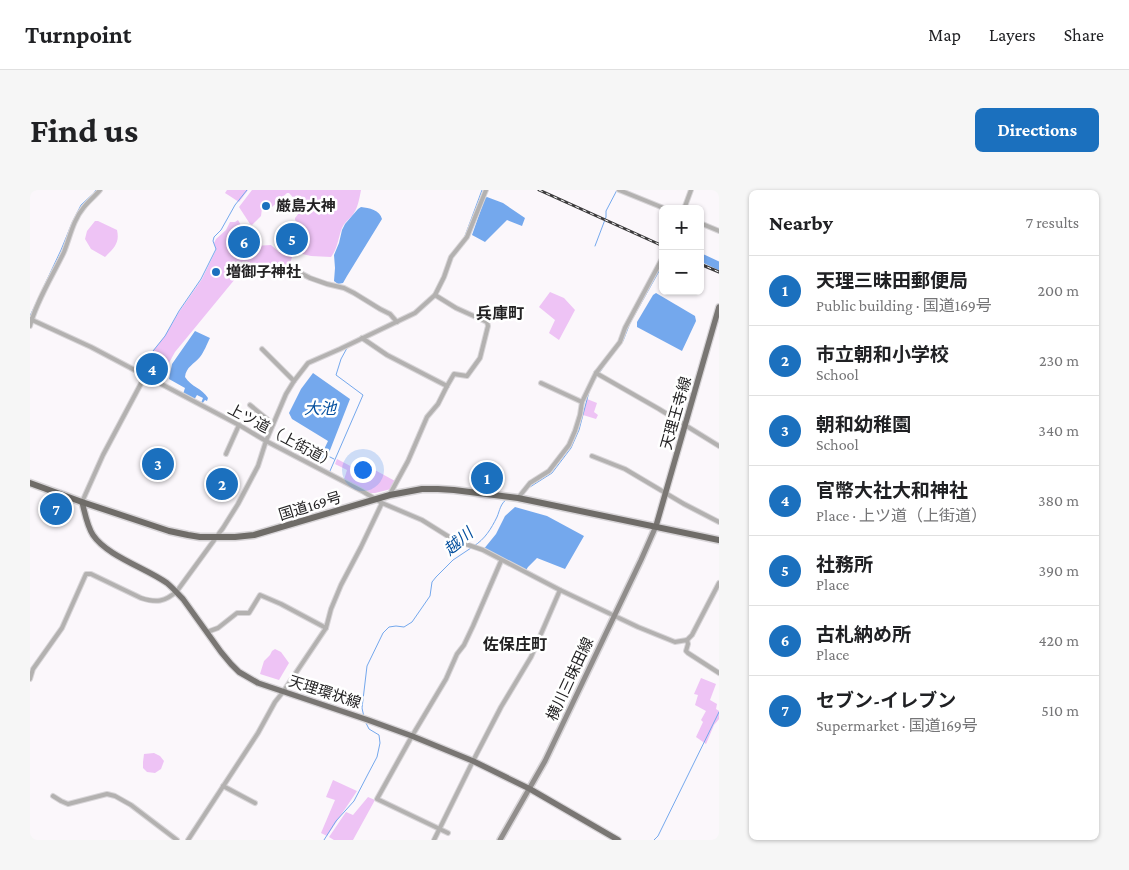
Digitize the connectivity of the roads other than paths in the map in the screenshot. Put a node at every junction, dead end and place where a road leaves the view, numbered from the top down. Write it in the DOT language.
graph roads {
  1 [pos="100,190"];
  2 [pos="486,190"];
  3 [pos="619,190"];
  4 [pos="691,190"];
  5 [pos="685,205"];
  6 [pos="659,206"];
  7 [pos="704,225"];
  8 [pos="719,231"];
  9 [pos="659,264"];
  10 [pos="268,268"];
  11 [pos="435,295"];
  12 [pos="719,307"];
  13 [pos="31,319"];
  14 [pos="397,322"];
  15 [pos="30,326"];
  16 [pos="362,338"];
  17 [pos="262,349"];
  18 [pos="596,373"];
  19 [pos="145,376"];
  20 [pos="294,381"];
  21 [pos="541,384"];
  22 [pos="447,386"];
  23 [pos="582,402"];
  24 [pos="250,405"];
  25 [pos="273,424"];
  26 [pos="685,424"];
  27 [pos="239,426"];
  28 [pos="266,441"];
  29 [pos="719,446"];
  30 [pos="226,454"];
  31 [pos="592,456"];
  32 [pos="30,483"];
  33 [pos="666,493"];
  34 [pos="390,495"];
  35 [pos="518,498"];
  36 [pos="375,499"];
  37 [pos="82,502"];
  38 [pos="382,504"];
  39 [pos="719,522"];
  40 [pos="656,526"];
  41 [pos="216,537"];
  42 [pos="719,540"];
  43 [pos="501,560"];
  44 [pos="719,582"];
  45 [pos="560,590"];
  46 [pos="176,592"];
  47 [pos="613,616"];
  48 [pos="326,628"];
  49 [pos="207,632"];
  50 [pos="687,640"];
  51 [pos="719,673"];
  52 [pos="30,679"];
  53 [pos="284,692"];
  54 [pos="412,736"];
  55 [pos="473,761"];
  56 [pos="223,786"];
  57 [pos="530,789"];
  58 [pos="53,796"];
  59 [pos="255,802"];
  60 [pos="440,830"];
  61 [pos="448,833"];
  62 [pos="177,840"];
  63 [pos="188,840"];
  64 [pos="434,840"];
  65 [pos="500,840"];
  66 [pos="618,840"];
  1 -- 13 [label="street"];
  2 -- 11 [label="street"];
  3 -- 6 [label="street"];
  4 -- 5 [label="street"];
  7 -- 8 [label="street"];
  9 -- 18 [label="street"];
  10 -- 14 [label="street"];
  11 -- 14 [label="street"];
  11 -- 22 [label="street"];
  12 -- 26 [label="main road, 天理王寺線"];
  13 -- 15 [label="street"];
  13 -- 19 [label="street, 上ツ道（上街道）"];
  14 -- 16 [label="street"];
  16 -- 20 [label="street"];
  16 -- 22 [label="street"];
  17 -- 20 [label="street"];
  18 -- 23 [label="street"];
  18 -- 26 [label="street"];
  19 -- 27 [label="street, 上ツ道（上街道）"];
  19 -- 37 [label="street"];
  20 -- 25 [label="street"];
  21 -- 23 [label="street"];
  22 -- 34 [label="street"];
  23 -- 35 [label="street"];
  24 -- 25 [label="street"];
  25 -- 28 [label="street"];
  26 -- 29 [label="street"];
  26 -- 33 [label="main road, 天理王寺線"];
  27 -- 28 [label="street, 上ツ道（上街道）"];
  27 -- 30 [label="street"];
  28 -- 36 [label="street, 上ツ道（上街道）"];
  28 -- 41 [label="street"];
  31 -- 33 [label="street"];
  32 -- 37 [label="highway, 国道169号"];
  33 -- 39 [label="street"];
  33 -- 40 [label="main road, 天理王寺線"];
  34 -- 35 [label="highway, 国道169号"];
  34 -- 36 [label="highway, 国道169号"];
  35 -- 40 [label="highway, 国道169号"];
  36 -- 38 [label="street, 上ツ道（上街道）"];
  36 -- 41 [label="highway, 国道169号"];
  37 -- 41 [label="highway, 国道169号"];
  37 -- 46 [label="main road, 天理環状線"];
  38 -- 43 [label="street, 上ツ道（上街道）"];
  38 -- 48 [label="street"];
  40 -- 42 [label="highway, 国道169号"];
  40 -- 47 [label="main road, 横川三昧田線"];
  41 -- 46 [label="street"];
  43 -- 45 [label="street, 上ツ道（上街道）"];
  43 -- 54 [label="street"];
  44 -- 50 [label="street"];
  45 -- 47 [label="street, 上ツ道（上街道）"];
  45 -- 55 [label="street"];
  46 -- 49 [label="main road, 天理環状線"];
  46 -- 52 [label="street"];
  47 -- 50 [label="street, 上ツ道（上街道）"];
  47 -- 57 [label="main road, 横川三昧田線"];
  48 -- 49 [label="street"];
  48 -- 53 [label="street"];
  49 -- 53 [label="main road, 天理環状線"];
  50 -- 51 [label="street"];
  53 -- 54 [label="main road, 天理環状線"];
  53 -- 56 [label="street"];
  54 -- 55 [label="main road, 天理環状線"];
  54 -- 60 [label="street"];
  55 -- 57 [label="main road, 天理環状線"];
  55 -- 60 [label="street"];
  56 -- 59 [label="street"];
  56 -- 63 [label="street"];
  57 -- 65 [label="main road, 横川三昧田線"];
  57 -- 66 [label="main road, 天理環状線"];
  58 -- 62 [label="street"];
  60 -- 61 [label="street"];
  60 -- 64 [label="street"];
}
